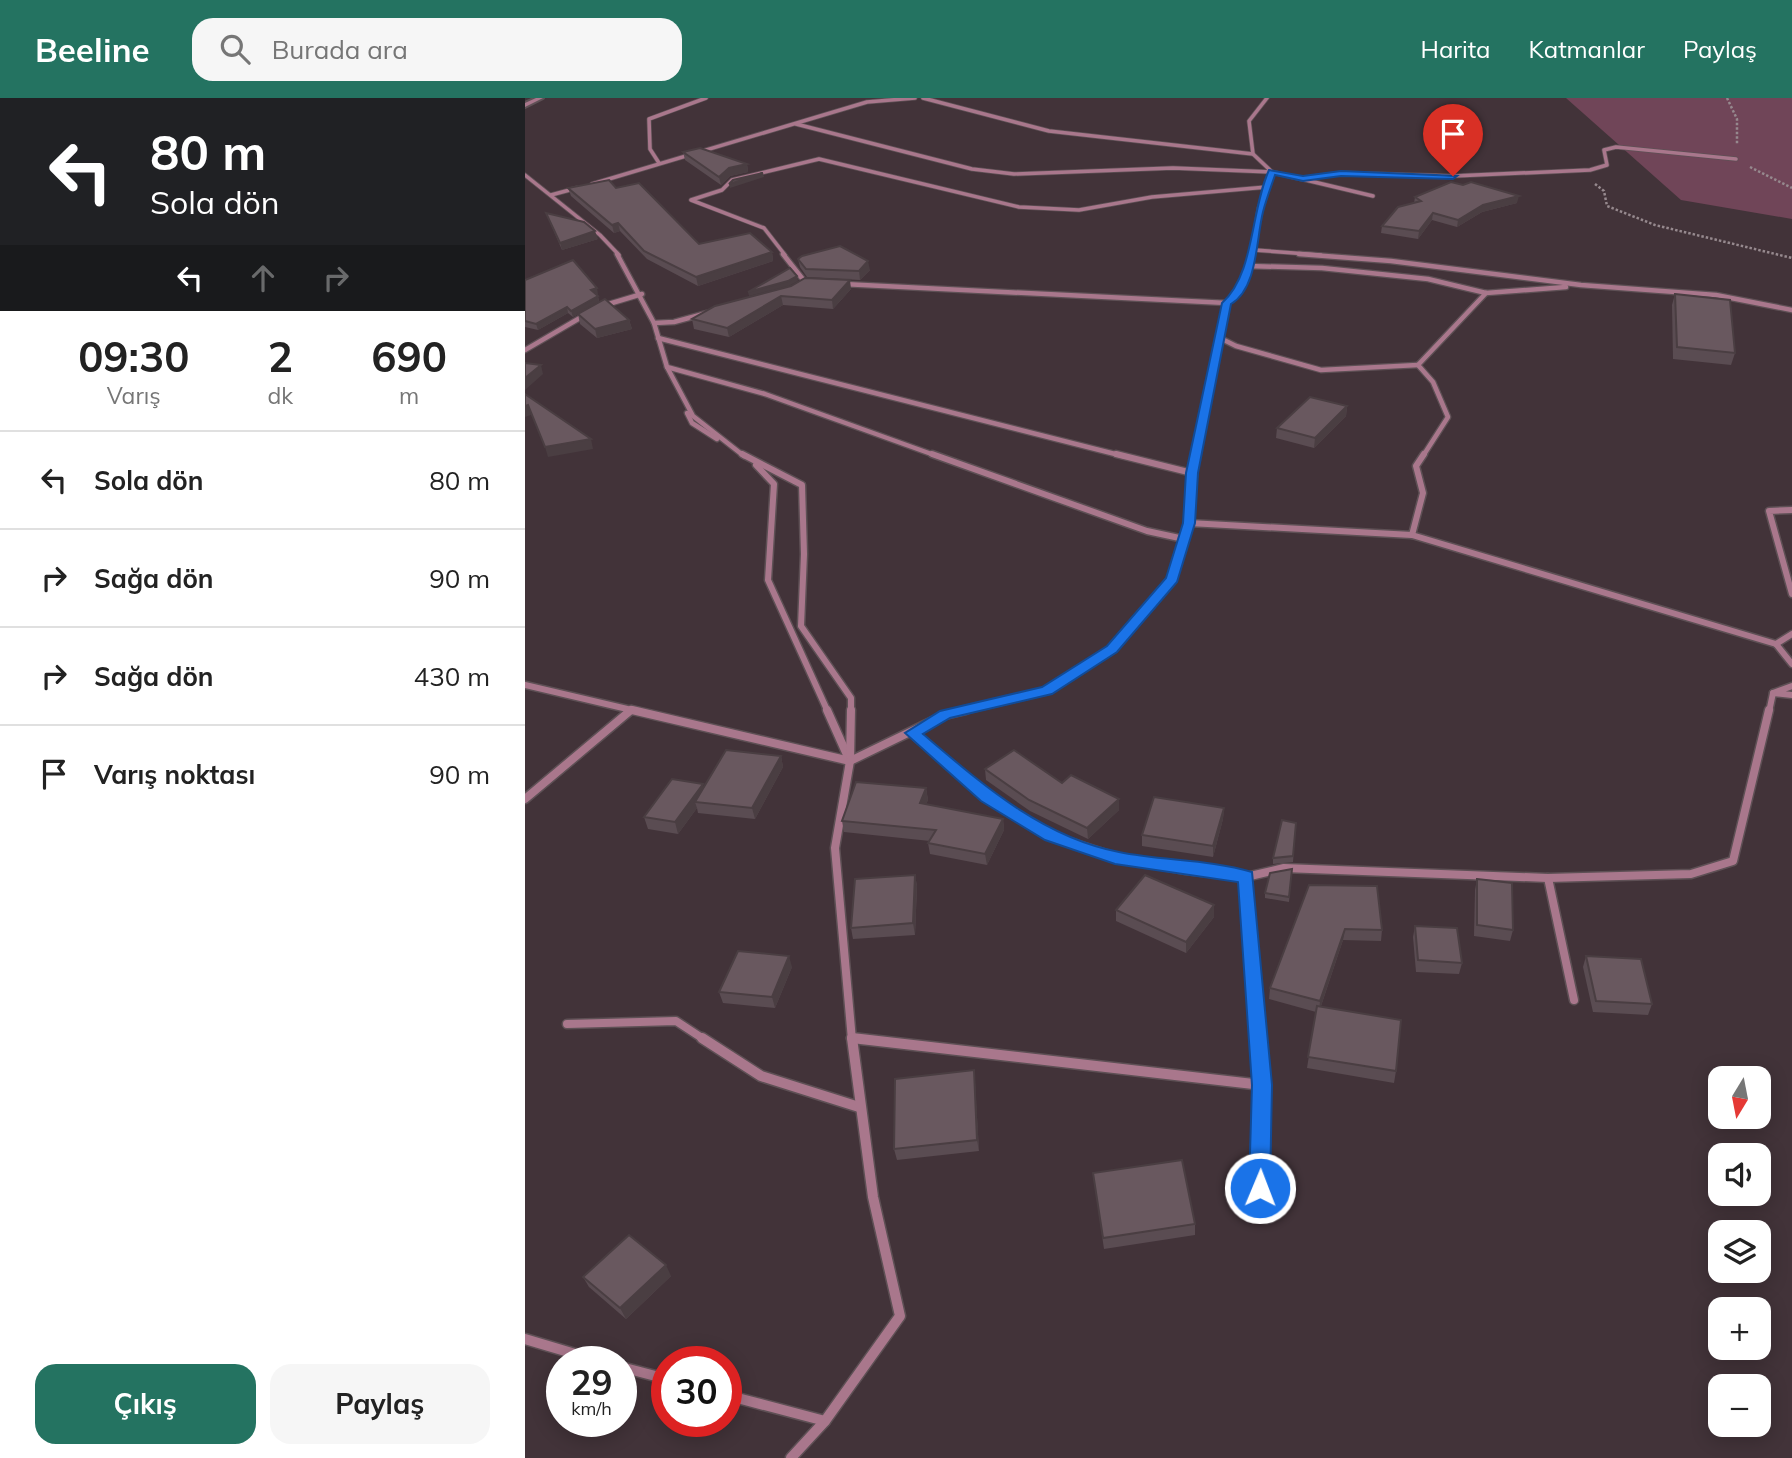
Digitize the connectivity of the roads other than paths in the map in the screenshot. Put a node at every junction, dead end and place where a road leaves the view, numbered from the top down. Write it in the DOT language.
graph roads {
  1 [pos="540,98"];
  2 [pos="706,98"];
  3 [pos="915,98"];
  4 [pos="923,98"];
  5 [pos="1267,98"];
  6 [pos="525,105"];
  7 [pos="796,124"];
  8 [pos="1253,153"];
  9 [pos="1736,159"];
  10 [pos="659,163"];
  11 [pos="1272,172"];
  12 [pos="525,175"];
  13 [pos="1303,178"];
  14 [pos="1267,187"];
  15 [pos="551,195"];
  16 [pos="1373,196"];
  17 [pos="1254,250"];
  18 [pos="1248,266"];
  19 [pos="805,282"];
  20 [pos="818,282"];
  21 [pos="832,283"];
  22 [pos="1581,285"];
  23 [pos="798,286"];
  24 [pos="1486,293"];
  25 [pos="642,294"];
  26 [pos="1227,303"];
  27 [pos="1792,310"];
  28 [pos="713,312"];
  29 [pos="654,323"];
  30 [pos="658,338"];
  31 [pos="1220,338"];
  32 [pos="525,349"];
  33 [pos="1418,365"];
  34 [pos="667,367"];
  35 [pos="1192,473"];
  36 [pos="1792,510"];
  37 [pos="1189,523"];
  38 [pos="1412,535"];
  39 [pos="1184,539"];
  40 [pos="1792,594"];
  41 [pos="1792,634"];
  42 [pos="1776,644"];
  43 [pos="1792,664"];
  44 [pos="525,685"];
  45 [pos="1792,686"];
  46 [pos="1773,694"];
  47 [pos="1792,695"];
  48 [pos="631,710"];
  49 [pos="912,733"];
  50 [pos="850,761"];
  51 [pos="525,799"];
  52 [pos="1246,877"];
  53 [pos="1548,878"];
  54 [pos="1574,1000"];
  55 [pos="567,1024"];
  56 [pos="852,1038"];
  57 [pos="1262,1085"];
  58 [pos="859,1107"];
  59 [pos="1259,1214"];
  60 [pos="525,1339"];
  61 [pos="548,1346"];
  62 [pos="742,1399"];
  63 [pos="825,1421"];
  64 [pos="791,1458"];
  1 -- 6 [label="street"];
  2 -- 10 [label="street"];
  3 -- 7 [label="street"];
  4 -- 8 [label="street"];
  5 -- 8 [label="street"];
  7 -- 10 [label="street"];
  7 -- 11 [label="street"];
  8 -- 11 [label="street"];
  9 -- 13 [label="street"];
  10 -- 15 [label="street"];
  11 -- 13 [label="street"];
  11 -- 14 [label="street"];
  12 -- 15 [label="street"];
  13 -- 16 [label="street"];
  14 -- 17 [label="street"];
  14 -- 19 [label="street"];
  15 -- 25 [label="street"];
  17 -- 18 [label="street"];
  17 -- 22 [label="street"];
  18 -- 24 [label="street"];
  18 -- 26 [label="street"];
  19 -- 20 [label="street"];
  19 -- 23 [label="street"];
  21 -- 26 [label="street"];
  22 -- 24 [label="street"];
  22 -- 27 [label="street"];
  24 -- 33 [label="street"];
  25 -- 29 [label="street"];
  25 -- 32 [label="street"];
  26 -- 31 [label="street"];
  28 -- 29 [label="street"];
  29 -- 30 [label="street"];
  30 -- 34 [label="street"];
  30 -- 35 [label="street"];
  31 -- 33 [label="street"];
  31 -- 35 [label="street"];
  33 -- 38 [label="street"];
  34 -- 39 [label="street"];
  34 -- 50 [label="street"];
  34 -- 50 [label="street"];
  35 -- 37 [label="street"];
  36 -- 40 [label="street"];
  37 -- 38 [label="street"];
  37 -- 39 [label="street"];
  38 -- 42 [label="street"];
  39 -- 49 [label="street"];
  41 -- 42 [label="street"];
  42 -- 43 [label="street"];
  44 -- 48 [label="street"];
  45 -- 46 [label="street"];
  46 -- 47 [label="street"];
  46 -- 53 [label="street"];
  48 -- 50 [label="street"];
  48 -- 51 [label="street"];
  49 -- 50 [label="street"];
  49 -- 52 [label="street"];
  50 -- 56 [label="street"];
  52 -- 53 [label="street"];
  52 -- 57 [label="street"];
  53 -- 54 [label="street"];
  55 -- 58 [label="street"];
  56 -- 57 [label="street"];
  56 -- 58 [label="street"];
  57 -- 59 [label="street"];
  58 -- 63 [label="street"];
  60 -- 61 [label="street"];
  62 -- 63 [label="street"];
  63 -- 64 [label="street"];
}
